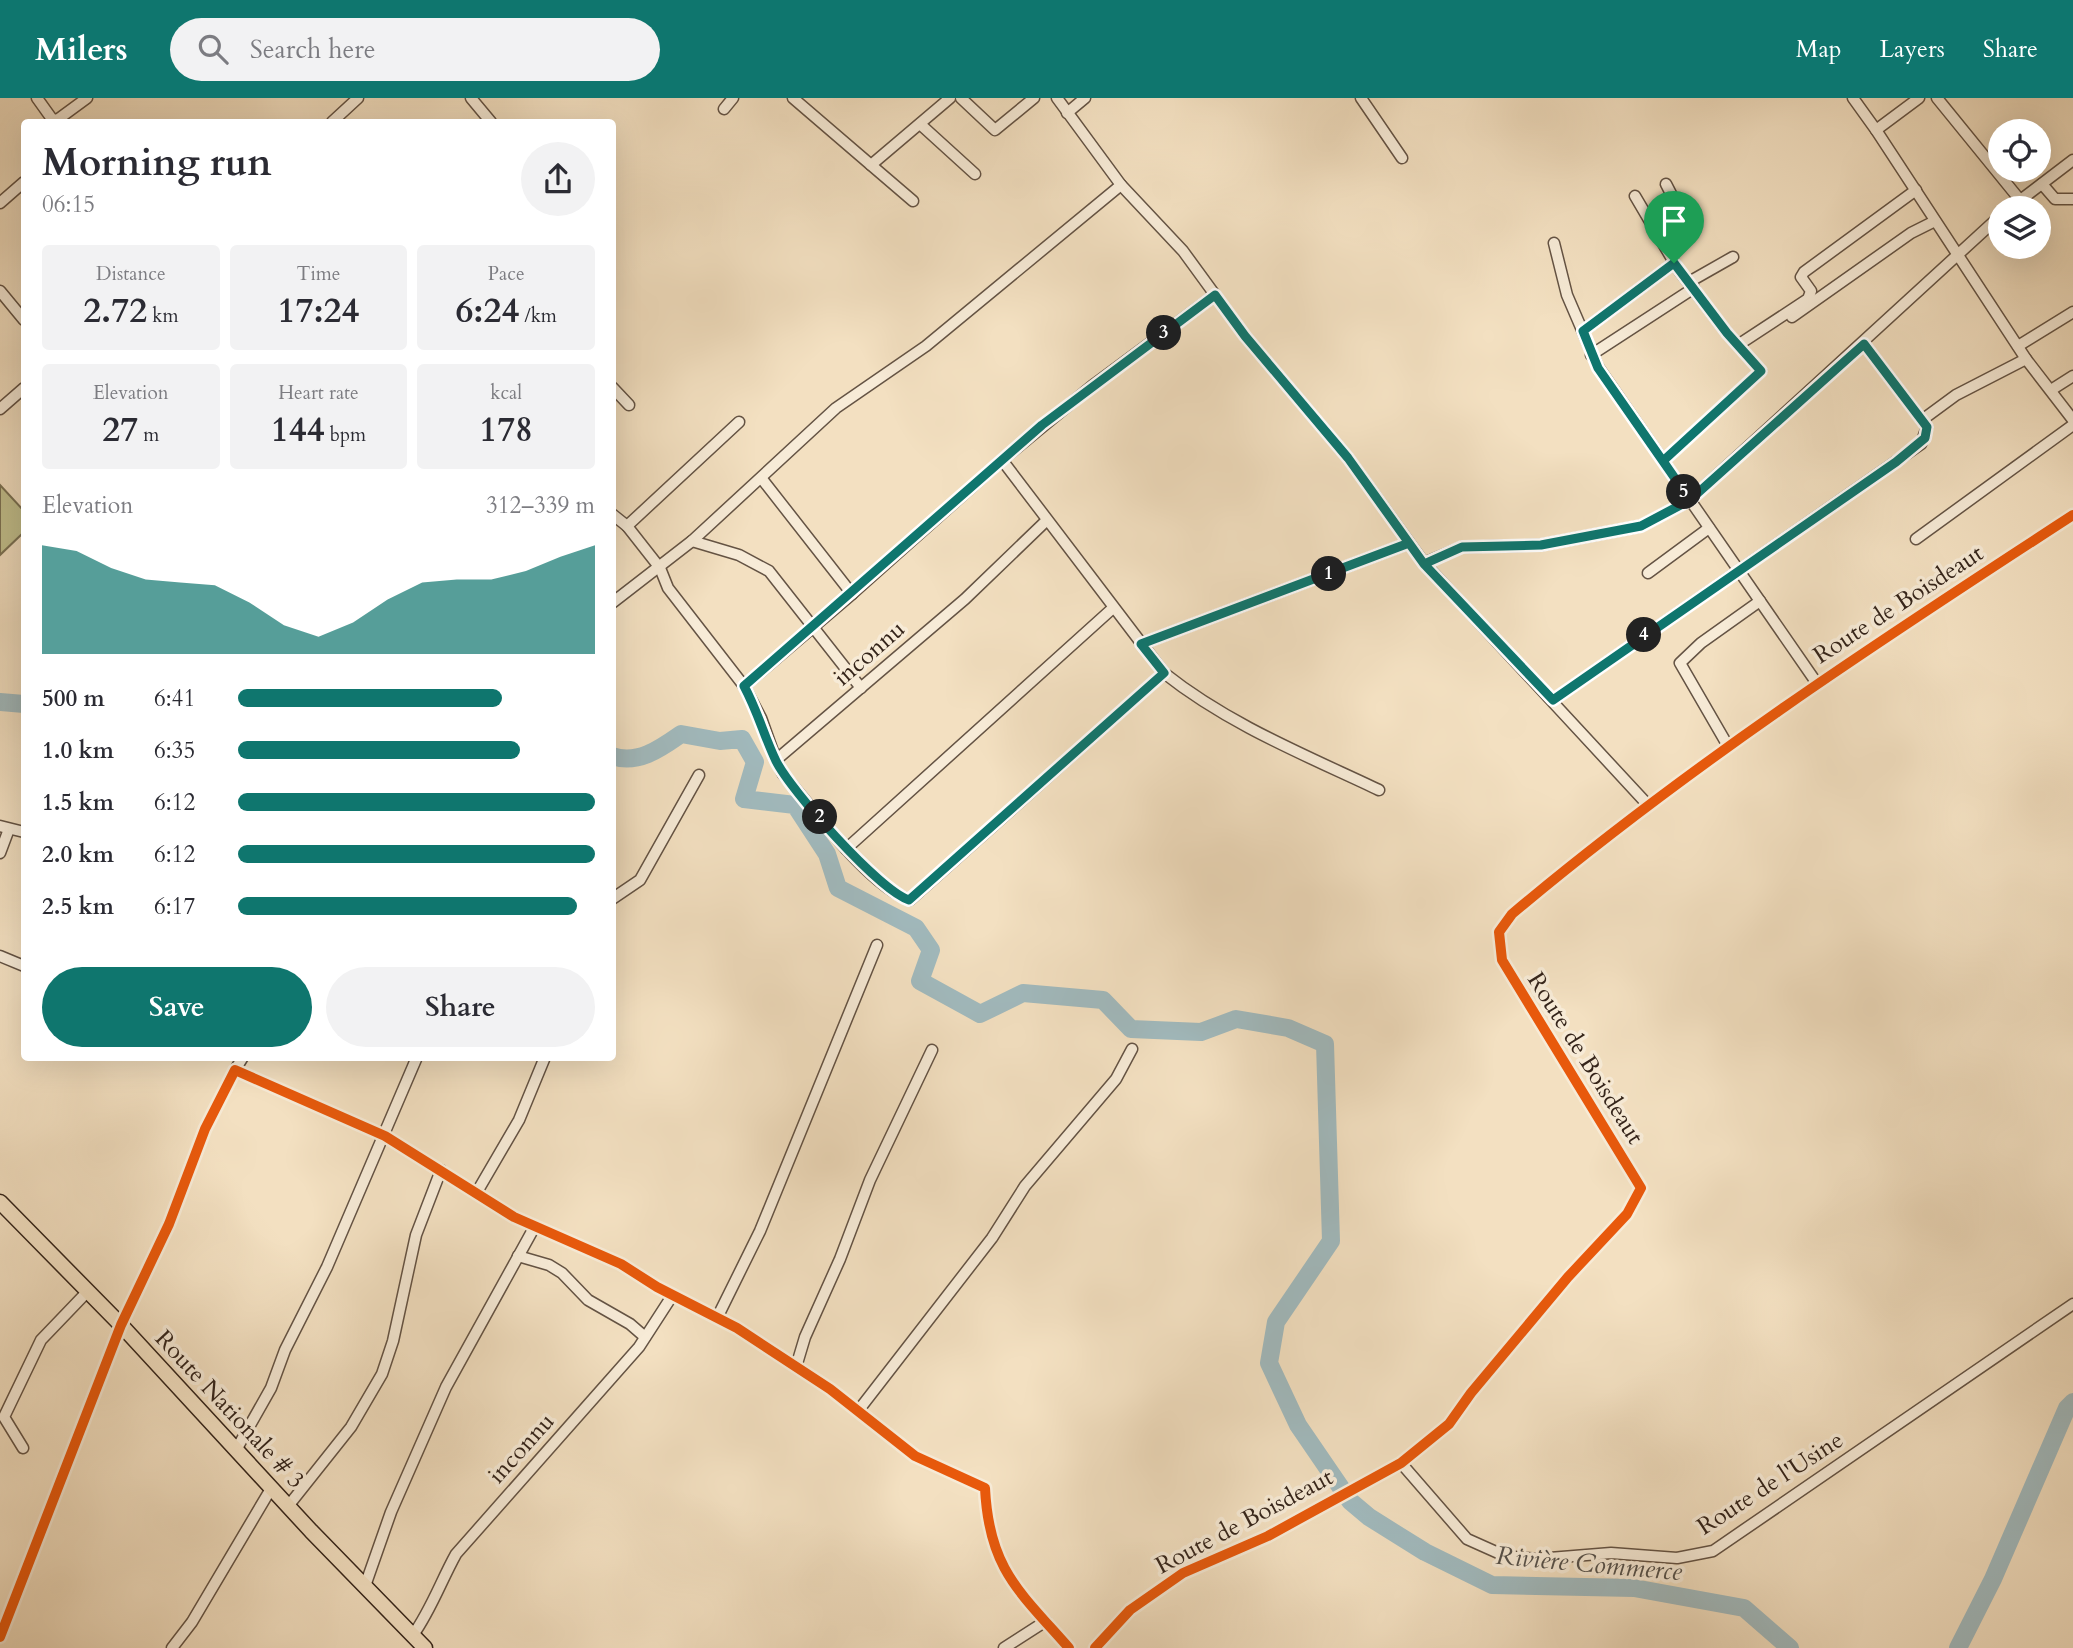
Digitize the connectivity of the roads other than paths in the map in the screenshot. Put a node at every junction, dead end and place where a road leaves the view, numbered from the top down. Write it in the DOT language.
graph roads {
  1 [pos="37,98"];
  2 [pos="87,98"];
  3 [pos="358,98"];
  4 [pos="471,98"];
  5 [pos="733,98"];
  6 [pos="793,98"];
  7 [pos="961,98"];
  8 [pos="1034,98"];
  9 [pos="1057,98"];
  10 [pos="1085,98"];
  11 [pos="1361,98"];
  12 [pos="1853,98"];
  13 [pos="1919,98"];
  14 [pos="1937,98"];
  15 [pos="947,99"];
  16 [pos="724,109"];
  17 [pos="1068,113"];
  18 [pos="54,119"];
  19 [pos="58,119"];
  20 [pos="335,119"];
  21 [pos="488,119"];
  22 [pos="920,124"];
  23 [pos="1876,130"];
  24 [pos="1402,158"];
  25 [pos="2073,160"];
  26 [pos="871,165"];
  27 [pos="975,174"];
  28 [pos="1666,184"];
  29 [pos="2042,184"];
  30 [pos="21,185"];
  31 [pos="1121,185"];
  32 [pos="1916,190"];
  33 [pos="1635,196"];
  34 [pos="2017,196"];
  35 [pos="2026,196"];
  36 [pos="2073,199"];
  37 [pos="913,201"];
  38 [pos="0,203"];
  39 [pos="1935,221"];
  40 [pos="1988,226"];
  41 [pos="1662,238"];
  42 [pos="1554,243"];
  43 [pos="1956,254"];
  44 [pos="1733,257"];
  45 [pos="1674,263"];
  46 [pos="1692,285"];
  47 [pos="0,291"];
  48 [pos="1215,295"];
  49 [pos="2073,312"];
  50 [pos="21,316"];
  51 [pos="1583,331"];
  52 [pos="1864,344"];
  53 [pos="2018,346"];
  54 [pos="1740,347"];
  55 [pos="1591,355"];
  56 [pos="2026,359"];
  57 [pos="2073,376"];
  58 [pos="2051,390"];
  59 [pos="616,391"];
  60 [pos="21,392"];
  61 [pos="629,405"];
  62 [pos="0,409"];
  63 [pos="1922,420"];
  64 [pos="739,422"];
  65 [pos="2073,423"];
  66 [pos="1002,460"];
  67 [pos="1663,461"];
  68 [pos="762,479"];
  69 [pos="1690,500"];
  70 [pos="2073,515"];
  71 [pos="616,517"];
  72 [pos="1046,521"];
  73 [pos="627,526"];
  74 [pos="1709,528"];
  75 [pos="1916,539"];
  76 [pos="692,541"];
  77 [pos="1409,543"];
  78 [pos="1424,564"];
  79 [pos="660,568"];
  80 [pos="1738,569"];
  81 [pos="1648,573"];
  82 [pos="852,594"];
  83 [pos="616,600"];
  84 [pos="1760,601"];
  85 [pos="1113,608"];
  86 [pos="814,628"];
  87 [pos="1141,644"];
  88 [pos="1164,673"];
  89 [pos="1816,682"];
  90 [pos="744,686"];
  91 [pos="861,688"];
  92 [pos="1553,700"];
  93 [pos="1728,746"];
  94 [pos="776,760"];
  95 [pos="699,775"];
  96 [pos="1379,790"];
  97 [pos="1648,805"];
  98 [pos="5,827"];
  99 [pos="846,849"];
  100 [pos="0,853"];
  101 [pos="616,896"];
  102 [pos="877,945"];
  103 [pos="0,956"];
  104 [pos="21,965"];
  105 [pos="1132,1049"];
  106 [pos="932,1050"];
  107 [pos="240,1061"];
  108 [pos="415,1061"];
  109 [pos="543,1061"];
  110 [pos="235,1070"];
  111 [pos="385,1136"];
  112 [pos="441,1170"];
  113 [pos="477,1192"];
  114 [pos="0,1202"];
  115 [pos="535,1226"];
  116 [pos="518,1256"];
  117 [pos="88,1291"];
  118 [pos="673,1296"];
  119 [pos="2073,1304"];
  120 [pos="717,1318"];
  121 [pos="121,1325"];
  122 [pos="645,1337"];
  123 [pos="796,1367"];
  124 [pos="858,1410"];
  125 [pos="23,1448"];
  126 [pos="236,1450"];
  127 [pos="1401,1463"];
  128 [pos="272,1487"];
  129 [pos="289,1505"];
  130 [pos="365,1586"];
  131 [pos="1046,1621"];
  132 [pos="413,1635"];
  133 [pos="0,1637"];
  134 [pos="172,1648"];
  135 [pos="425,1648"];
  136 [pos="1004,1648"];
  137 [pos="1069,1648"];
  138 [pos="1095,1648"];
  1 -- 18 [label="street"];
  2 -- 19 [label="street"];
  3 -- 20 [label="street"];
  4 -- 21 [label="street"];
  5 -- 16 [label="street"];
  6 -- 26 [label="street"];
  7 -- 8 [label="street"];
  9 -- 17 [label="street"];
  10 -- 17 [label="street"];
  11 -- 24 [label="street"];
  12 -- 23 [label="street"];
  13 -- 23 [label="street"];
  14 -- 34 [label="street"];
  15 -- 22 [label="street"];
  17 -- 31 [label="street"];
  22 -- 26 [label="street"];
  22 -- 27 [label="street"];
  23 -- 32 [label="street"];
  25 -- 29 [label="street"];
  26 -- 37 [label="street"];
  28 -- 41 [label="street"];
  29 -- 35 [label="street"];
  29 -- 36 [label="street"];
  30 -- 38 [label="street"];
  31 -- 48 [label="street"];
  31 -- 68 [label="street"];
  32 -- 39 [label="street"];
  32 -- 54 [label="street"];
  33 -- 41 [label="street"];
  39 -- 43 [label="street"];
  39 -- 54 [label="street"];
  40 -- 43 [label="street"];
  41 -- 45 [label="street"];
  42 -- 51 [label="street"];
  43 -- 52 [label="street"];
  43 -- 53 [label="street"];
  44 -- 46 [label="street"];
  45 -- 46 [label="street"];
  45 -- 51 [label="street"];
  46 -- 54 [label="street"];
  46 -- 55 [label="street"];
  47 -- 50 [label="street"];
  48 -- 66 [label="street"];
  48 -- 77 [label="street"];
  49 -- 53 [label="street"];
  51 -- 55 [label="street"];
  52 -- 63 [label="street"];
  52 -- 69 [label="street"];
  53 -- 56 [label="street"];
  54 -- 67 [label="street"];
  55 -- 67 [label="street"];
  56 -- 58 [label="street"];
  56 -- 63 [label="street"];
  57 -- 58 [label="street"];
  58 -- 65 [label="street"];
  59 -- 61 [label="street"];
  60 -- 62 [label="street"];
  63 -- 80 [label="street"];
  64 -- 73 [label="street"];
  65 -- 75 [label="street"];
  66 -- 72 [label="street"];
  66 -- 82 [label="street"];
  67 -- 69 [label="street"];
  68 -- 76 [label="street"];
  68 -- 82 [label="street"];
  69 -- 74 [label="street"];
  69 -- 78 [label="street"];
  70 -- 89 [label="street, Route de Boisdeaut"];
  71 -- 73 [label="street"];
  72 -- 85 [label="street"];
  72 -- 91 [label="street, inconnu"];
  73 -- 79 [label="street"];
  74 -- 80 [label="street"];
  74 -- 81 [label="street"];
  76 -- 79 [label="street"];
  76 -- 86 [label="street"];
  77 -- 78 [label="street"];
  77 -- 87 [label="street"];
  78 -- 92 [label="street"];
  79 -- 83 [label="street"];
  79 -- 90 [label="street"];
  80 -- 84 [label="street"];
  80 -- 92 [label="street"];
  82 -- 86 [label="street"];
  84 -- 89 [label="street"];
  84 -- 93 [label="street"];
  85 -- 87 [label="street"];
  85 -- 99 [label="street"];
  86 -- 90 [label="street"];
  86 -- 91 [label="street"];
  87 -- 88 [label="street"];
  88 -- 96 [label="street"];
  88 -- 99 [label="street"];
  89 -- 93 [label="street, Route de Boisdeaut"];
  90 -- 94 [label="street"];
  91 -- 94 [label="street, inconnu"];
  92 -- 97 [label="street"];
  93 -- 97 [label="street, Route de Boisdeaut"];
  94 -- 99 [label="street"];
  95 -- 101 [label="street"];
  97 -- 127 [label="street, Route de Boisdeaut"];
  98 -- 100 [label="street"];
  102 -- 120 [label="street"];
  103 -- 104 [label="street"];
  105 -- 124 [label="street"];
  106 -- 123 [label="street"];
  107 -- 110 [label="street"];
  108 -- 111 [label="street"];
  109 -- 113 [label="street"];
  110 -- 111 [label="street"];
  110 -- 121 [label="street"];
  111 -- 112 [label="street"];
  111 -- 126 [label="street"];
  112 -- 113 [label="street"];
  112 -- 129 [label="street"];
  113 -- 115 [label="street"];
  114 -- 117 [label="main road, Route Nationale # 3"];
  115 -- 116 [label="street"];
  115 -- 118 [label="street"];
  116 -- 122 [label="street"];
  116 -- 130 [label="street"];
  117 -- 121 [label="main road, Route Nationale # 3"];
  117 -- 125 [label="street"];
  118 -- 120 [label="street"];
  118 -- 122 [label="street, inconnu"];
  119 -- 127 [label="street, Route de l'Usine"];
  120 -- 123 [label="street"];
  121 -- 126 [label="main road, Route Nationale # 3"];
  121 -- 133 [label="street"];
  122 -- 132 [label="street, inconnu"];
  123 -- 124 [label="street"];
  124 -- 131 [label="street"];
  126 -- 128 [label="main road, Route Nationale # 3"];
  127 -- 138 [label="street, Route de Boisdeaut"];
  128 -- 129 [label="main road, Route Nationale # 3"];
  128 -- 134 [label="street"];
  129 -- 130 [label="main road, Route Nationale # 3"];
  130 -- 132 [label="main road, Route Nationale # 3"];
  131 -- 136 [label="street"];
  131 -- 137 [label="street"];
  132 -- 135 [label="main road, Route Nationale # 3"];
}
